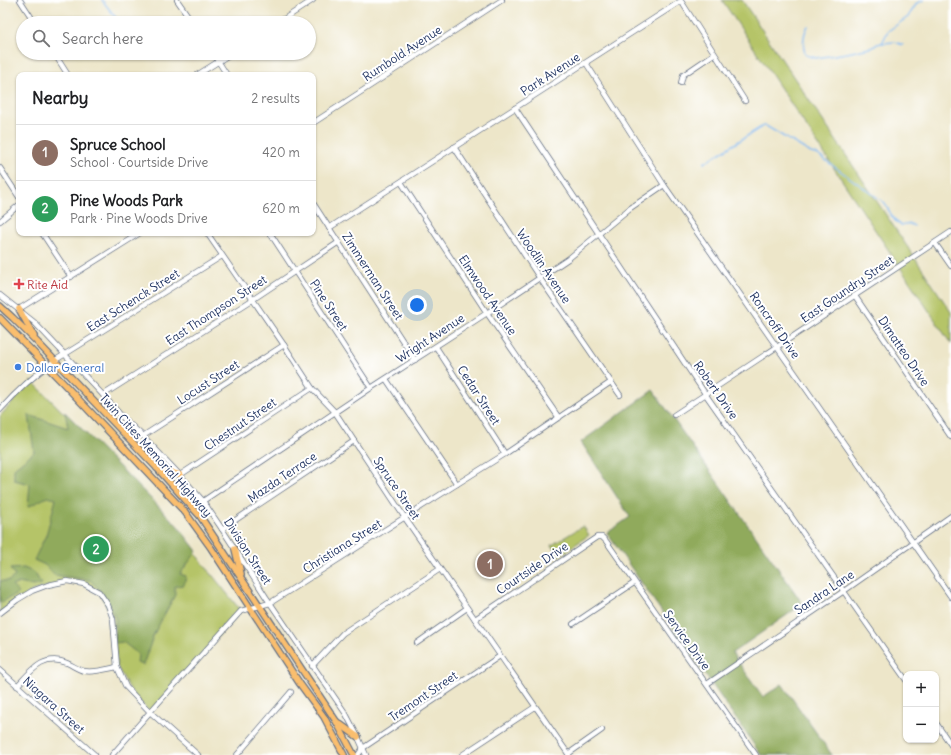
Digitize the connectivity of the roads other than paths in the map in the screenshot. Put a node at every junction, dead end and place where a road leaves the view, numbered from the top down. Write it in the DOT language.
graph roads {
  1 [pos="20,0"];
  2 [pos="178,0"];
  3 [pos="313,0"];
  4 [pos="502,0"];
  5 [pos="30,16"];
  6 [pos="188,16"];
  7 [pos="289,16"];
  8 [pos="714,54"];
  9 [pos="58,60"];
  10 [pos="221,60"];
  11 [pos="218,62"];
  12 [pos="586,63"];
  13 [pos="66,72"];
  14 [pos="202,72"];
  15 [pos="225,72"];
  16 [pos="681,83"];
  17 [pos="744,101"];
  18 [pos="515,108"];
  19 [pos="316,121"];
  20 [pos="454,147"];
  21 [pos="0,168"];
  22 [pos="401,182"];
  23 [pos="664,185"];
  24 [pos="16,192"];
  25 [pos="16,207"];
  26 [pos="316,207"];
  27 [pos="0,220"];
  28 [pos="330,228"];
  29 [pos="951,232"];
  30 [pos="598,234"];
  31 [pos="44,236"];
  32 [pos="135,236"];
  33 [pos="209,236"];
  34 [pos="272,236"];
  35 [pos="339,242"];
  36 [pos="935,243"];
  37 [pos="222,256"];
  38 [pos="951,266"];
  39 [pos="295,272"];
  40 [pos="71,277"];
  41 [pos="539,277"];
  42 [pos="0,295"];
  43 [pos="855,296"];
  44 [pos="252,300"];
  45 [pos="0,306"];
  46 [pos="19,310"];
  47 [pos="488,313"];
  48 [pos="0,318"];
  49 [pos="38,343"];
  50 [pos="284,345"];
  51 [pos="436,347"];
  52 [pos="778,347"];
  53 [pos="64,354"];
  54 [pos="415,360"];
  55 [pos="54,361"];
  56 [pos="47,366"];
  57 [pos="386,379"];
  58 [pos="611,382"];
  59 [pos="312,388"];
  60 [pos="371,388"];
  61 [pos="103,395"];
  62 [pos="620,395"];
  63 [pos="706,395"];
  64 [pos="2,404"];
  65 [pos="0,410"];
  66 [pos="335,412"];
  67 [pos="674,416"];
  68 [pos="559,418"];
  69 [pos="142,436"];
  70 [pos="951,437"];
  71 [pos="354,441"];
  72 [pos="505,454"];
  73 [pos="157,468"];
  74 [pos="180,475"];
  75 [pos="457,484"];
  76 [pos="202,501"];
  77 [pos="951,516"];
  78 [pos="404,518"];
  79 [pos="222,529"];
  80 [pos="602,537"];
  81 [pos="914,543"];
  82 [pos="235,549"];
  83 [pos="440,570"];
  84 [pos="242,578"];
  85 [pos="634,582"];
  86 [pos="844,591"];
  87 [pos="951,597"];
  88 [pos="270,603"];
  89 [pos="259,606"];
  90 [pos="250,608"];
  91 [pos="467,608"];
  92 [pos="0,613"];
  93 [pos="475,619"];
  94 [pos="573,624"];
  95 [pos="417,643"];
  96 [pos="500,656"];
  97 [pos="312,666"];
  98 [pos="117,668"];
  99 [pos="0,670"];
  100 [pos="903,676"];
  101 [pos="707,684"];
  102 [pos="17,686"];
  103 [pos="291,692"];
  104 [pos="535,707"];
  105 [pos="150,712"];
  106 [pos="336,720"];
  107 [pos="939,727"];
  108 [pos="602,730"];
  109 [pos="358,737"];
  110 [pos="951,745"];
  111 [pos="363,748"];
  112 [pos="568,754"];
  113 [pos="96,755"];
  114 [pos="112,755"];
  115 [pos="198,755"];
  116 [pos="237,755"];
  117 [pos="344,755"];
  118 [pos="354,755"];
  119 [pos="358,755"];
  120 [pos="366,755"];
  121 [pos="462,755"];
  122 [pos="756,755"];
  1 -- 5 [label="street"];
  2 -- 6 [label="street"];
  3 -- 7 [label="street"];
  4 -- 19 [label="street, Rumbold Avenue"];
  8 -- 12 [label="street, Park Avenue"];
  8 -- 16 [label="street"];
  8 -- 17 [label="street, Park Avenue"];
  9 -- 13 [label="street"];
  10 -- 11 [label="street"];
  11 -- 14 [label="street"];
  11 -- 15 [label="street"];
  12 -- 18 [label="street, Park Avenue"];
  12 -- 23 [label="street, Roncroff Drive"];
  18 -- 20 [label="street, Park Avenue"];
  18 -- 30 [label="street, Robert Drive"];
  20 -- 22 [label="street, Park Avenue"];
  20 -- 41 [label="street, Woodlin Avenue"];
  21 -- 24 [label="street"];
  22 -- 28 [label="street, Park Avenue"];
  22 -- 47 [label="street, Elmwood Avenue"];
  23 -- 30 [label="street, Wright Avenue"];
  23 -- 52 [label="street, Roncroff Drive"];
  25 -- 27 [label="street"];
  26 -- 28 [label="street, Zimmerman Street"];
  28 -- 35 [label="street, Zimmerman Street"];
  29 -- 36 [label="street, East Goundry Street"];
  30 -- 41 [label="street, Wright Avenue"];
  30 -- 63 [label="street, Robert Drive"];
  31 -- 40 [label="street"];
  32 -- 40 [label="street"];
  33 -- 37 [label="street, Spruce Street"];
  34 -- 39 [label="street, Pine Street"];
  35 -- 39 [label="street, East Thompson Street"];
  35 -- 54 [label="street, Zimmerman Street"];
  36 -- 38 [label="street"];
  36 -- 43 [label="street, East Goundry Street"];
  37 -- 44 [label="street, Spruce Street"];
  37 -- 53 [label="street, East Schenck Street"];
  39 -- 44 [label="street, East Thompson Street"];
  39 -- 60 [label="street, Pine Street"];
  40 -- 46 [label="street"];
  41 -- 47 [label="street, Wright Avenue"];
  41 -- 58 [label="street, Woodlin Avenue"];
  42 -- 46 [label="street, Division Street"];
  43 -- 52 [label="street, East Goundry Street"];
  43 -- 70 [label="street, Dimatteo Drive"];
  44 -- 50 [label="street, Spruce Street"];
  44 -- 61 [label="street, East Thompson Street"];
  45 -- 49 [label="main road, Twin Cities Memorial Highway"];
  46 -- 49 [label="main road"];
  46 -- 53 [label="street, Division Street"];
  47 -- 51 [label="street, Wright Avenue"];
  47 -- 68 [label="street, Elmwood Avenue"];
  48 -- 56 [label="main road, Twin Cities Memorial Highway"];
  49 -- 55 [label="main road, Twin Cities Memorial Highway"];
  50 -- 59 [label="street, Spruce Street"];
  50 -- 69 [label="street, Locust Street"];
  51 -- 54 [label="street, Wright Avenue"];
  51 -- 72 [label="street, Cedar Street"];
  52 -- 63 [label="street, East Goundry Street"];
  52 -- 81 [label="street, Roncroff Drive"];
  53 -- 55 [label="street, East Schenck Street"];
  53 -- 61 [label="street, Division Street"];
  54 -- 57 [label="street, Wright Avenue"];
  55 -- 56 [label="street, East Schenck Street"];
  55 -- 73 [label="main road, Twin Cities Memorial Highway"];
  56 -- 64 [label="street, East Schenck Street"];
  56 -- 90 [label="main road, Twin Cities Memorial Highway"];
  57 -- 60 [label="street, Wright Avenue"];
  57 -- 75 [label="street"];
  58 -- 62 [label="street, Woodlin Avenue"];
  58 -- 68 [label="street, Christiana Street"];
  59 -- 66 [label="street, Spruce Street"];
  59 -- 74 [label="street, Chestnut Street"];
  60 -- 66 [label="street, Wright Avenue"];
  61 -- 69 [label="street, Division Street"];
  63 -- 67 [label="street, East Goundry Street"];
  63 -- 86 [label="street, Robert Drive"];
  64 -- 65 [label="street, East Schenck Street"];
  66 -- 71 [label="street, Spruce Street"];
  66 -- 76 [label="street, Wright Avenue"];
  68 -- 72 [label="street, Christiana Street"];
  69 -- 74 [label="street, Division Street"];
  71 -- 78 [label="street, Spruce Street"];
  71 -- 79 [label="street, Mazda Terrace"];
  72 -- 75 [label="street, Christiana Street"];
  73 -- 74 [label="main road"];
  73 -- 84 [label="main road, Twin Cities Memorial Highway"];
  74 -- 76 [label="street, Division Street"];
  75 -- 78 [label="street, Christiana Street"];
  76 -- 79 [label="street, Division Street"];
  77 -- 81 [label="street, Sandra Lane"];
  78 -- 83 [label="street, Spruce Street"];
  78 -- 88 [label="street, Christiana Street"];
  79 -- 82 [label="street, Division Street"];
  80 -- 85 [label="street, Service Drive"];
  80 -- 93 [label="street, Courtside Drive"];
  81 -- 86 [label="street, Sandra Lane"];
  81 -- 87 [label="street, Roncroff Drive"];
  82 -- 84 [label="main road"];
  82 -- 88 [label="street, Division Street"];
  83 -- 91 [label="street, Spruce Street"];
  83 -- 97 [label="street"];
  84 -- 89 [label="main road, Twin Cities Memorial Highway"];
  85 -- 94 [label="street"];
  85 -- 101 [label="street, Service Drive"];
  86 -- 100 [label="street, Robert Drive"];
  86 -- 101 [label="street, Sandra Lane"];
  88 -- 89 [label="street, Christiana Street"];
  88 -- 97 [label="street, Division Street"];
  89 -- 90 [label="street, Christiana Street"];
  89 -- 106 [label="main road, Twin Cities Memorial Highway"];
  90 -- 105 [label="street, Christiana Street"];
  90 -- 117 [label="main road, Twin Cities Memorial Highway"];
  91 -- 93 [label="street, Spruce Street"];
  91 -- 95 [label="street"];
  92 -- 98 [label="street"];
  93 -- 96 [label="street, Spruce Street"];
  96 -- 104 [label="street, Spruce Street"];
  96 -- 111 [label="street, Tremont Street"];
  97 -- 109 [label="street, Division Street"];
  98 -- 102 [label="street"];
  98 -- 105 [label="street"];
  99 -- 102 [label="street, Niagara Street"];
  101 -- 122 [label="street, Service Drive"];
  102 -- 113 [label="street, Niagara Street"];
  103 -- 116 [label="street"];
  104 -- 112 [label="street, Spruce Street"];
  104 -- 121 [label="street"];
  105 -- 114 [label="street, Christiana Street"];
  105 -- 115 [label="street"];
  106 -- 109 [label="main road"];
  106 -- 118 [label="main road, Twin Cities Memorial Highway"];
  107 -- 110 [label="street"];
  108 -- 112 [label="street"];
  109 -- 111 [label="street, Division Street"];
  111 -- 119 [label="street, Tremont Street"];
  111 -- 120 [label="street, Division Street"];
}
